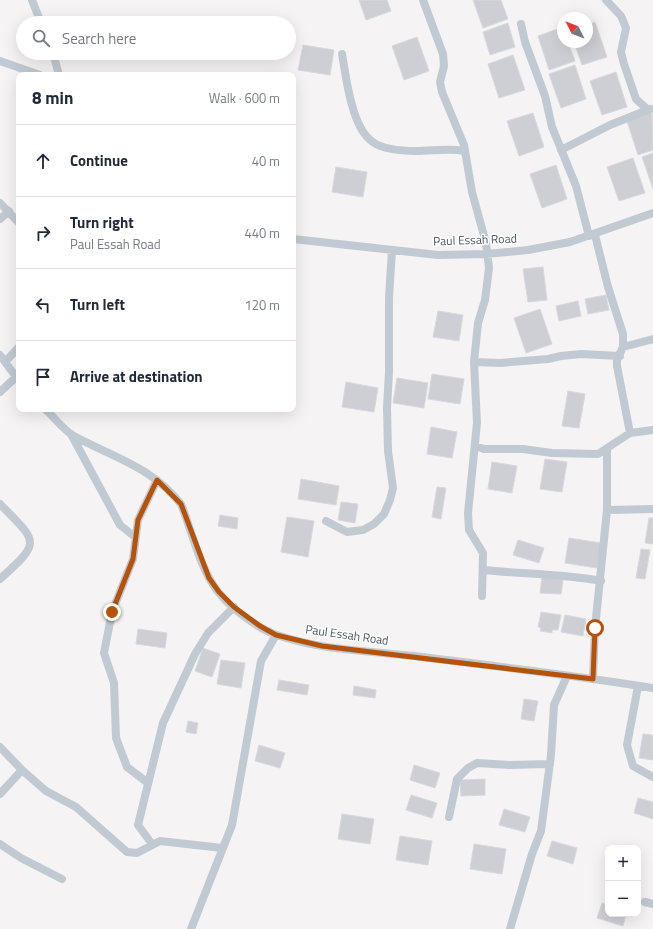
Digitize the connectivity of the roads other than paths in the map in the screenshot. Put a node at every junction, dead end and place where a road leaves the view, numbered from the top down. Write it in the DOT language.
graph roads {
  1 [pos="32,0"];
  2 [pos="423,0"];
  3 [pos="606,0"];
  4 [pos="38,16"];
  5 [pos="521,24"];
  6 [pos="342,54"];
  7 [pos="55,60"];
  8 [pos="0,61"];
  9 [pos="31,72"];
  10 [pos="59,72"];
  11 [pos="650,109"];
  12 [pos="561,150"];
  13 [pos="465,151"];
  14 [pos="0,203"];
  15 [pos="8,211"];
  16 [pos="653,213"];
  17 [pos="0,219"];
  18 [pos="16,220"];
  19 [pos="592,236"];
  20 [pos="296,239"];
  21 [pos="392,250"];
  22 [pos="486,254"];
  23 [pos="653,339"];
  24 [pos="623,347"];
  25 [pos="16,349"];
  26 [pos="620,356"];
  27 [pos="2,359"];
  28 [pos="474,362"];
  29 [pos="16,378"];
  30 [pos="16,380"];
  31 [pos="0,392"];
  32 [pos="48,412"];
  33 [pos="653,430"];
  34 [pos="630,433"];
  35 [pos="71,434"];
  36 [pos="475,446"];
  37 [pos="606,450"];
  38 [pos="157,480"];
  39 [pos="0,504"];
  40 [pos="653,509"];
  41 [pos="607,510"];
  42 [pos="326,521"];
  43 [pos="135,537"];
  44 [pos="484,570"];
  45 [pos="0,579"];
  46 [pos="601,581"];
  47 [pos="482,596"];
  48 [pos="234,607"];
  49 [pos="276,635"];
  50 [pos="567,676"];
  51 [pos="593,679"];
  52 [pos="638,686"];
  53 [pos="653,688"];
  54 [pos="0,747"];
  55 [pos="550,764"];
  56 [pos="22,770"];
  57 [pos="653,777"];
  58 [pos="148,783"];
  59 [pos="0,794"];
  60 [pos="449,817"];
  61 [pos="0,844"];
  62 [pos="152,844"];
  63 [pos="222,848"];
  64 [pos="62,879"];
  65 [pos="191,929"];
  66 [pos="510,929"];
  1 -- 4 [label="street"];
  2 -- 13 [label="street"];
  3 -- 11 [label="street"];
  5 -- 12 [label="street"];
  6 -- 13 [label="street"];
  7 -- 10 [label="street"];
  8 -- 9 [label="street"];
  11 -- 12 [label="street"];
  12 -- 19 [label="street"];
  13 -- 22 [label="street"];
  14 -- 15 [label="street"];
  15 -- 17 [label="street"];
  15 -- 18 [label="street"];
  16 -- 19 [label="street, Paul Essah Road"];
  19 -- 22 [label="street, Paul Essah Road"];
  19 -- 24 [label="street"];
  20 -- 21 [label="street, Paul Essah Road"];
  21 -- 22 [label="street, Paul Essah Road"];
  21 -- 42 [label="street"];
  22 -- 28 [label="street"];
  23 -- 24 [label="street"];
  24 -- 26 [label="street"];
  25 -- 27 [label="street"];
  26 -- 28 [label="street"];
  26 -- 34 [label="street"];
  27 -- 29 [label="street"];
  28 -- 36 [label="street"];
  30 -- 31 [label="street"];
  32 -- 35 [label="street, Paul Essah Road"];
  33 -- 34 [label="street"];
  34 -- 37 [label="street"];
  35 -- 38 [label="street, Paul Essah Road"];
  35 -- 43 [label="street"];
  36 -- 37 [label="street"];
  36 -- 44 [label="street"];
  37 -- 41 [label="street"];
  38 -- 43 [label="street"];
  38 -- 48 [label="street, Paul Essah Road"];
  39 -- 45 [label="street"];
  40 -- 41 [label="street"];
  41 -- 46 [label="street"];
  43 -- 58 [label="street"];
  44 -- 46 [label="street"];
  44 -- 47 [label="street"];
  46 -- 51 [label="street"];
  48 -- 49 [label="street, Paul Essah Road"];
  48 -- 58 [label="street"];
  49 -- 50 [label="street, Paul Essah Road"];
  49 -- 63 [label="street"];
  50 -- 51 [label="street, Paul Essah Road"];
  50 -- 55 [label="street"];
  51 -- 52 [label="street, Paul Essah Road"];
  52 -- 53 [label="street, Paul Essah Road"];
  52 -- 57 [label="street"];
  54 -- 56 [label="street"];
  55 -- 60 [label="street"];
  55 -- 66 [label="street"];
  56 -- 59 [label="street"];
  56 -- 62 [label="street"];
  58 -- 62 [label="street"];
  61 -- 64 [label="street"];
  62 -- 63 [label="street"];
  63 -- 65 [label="street"];
}
